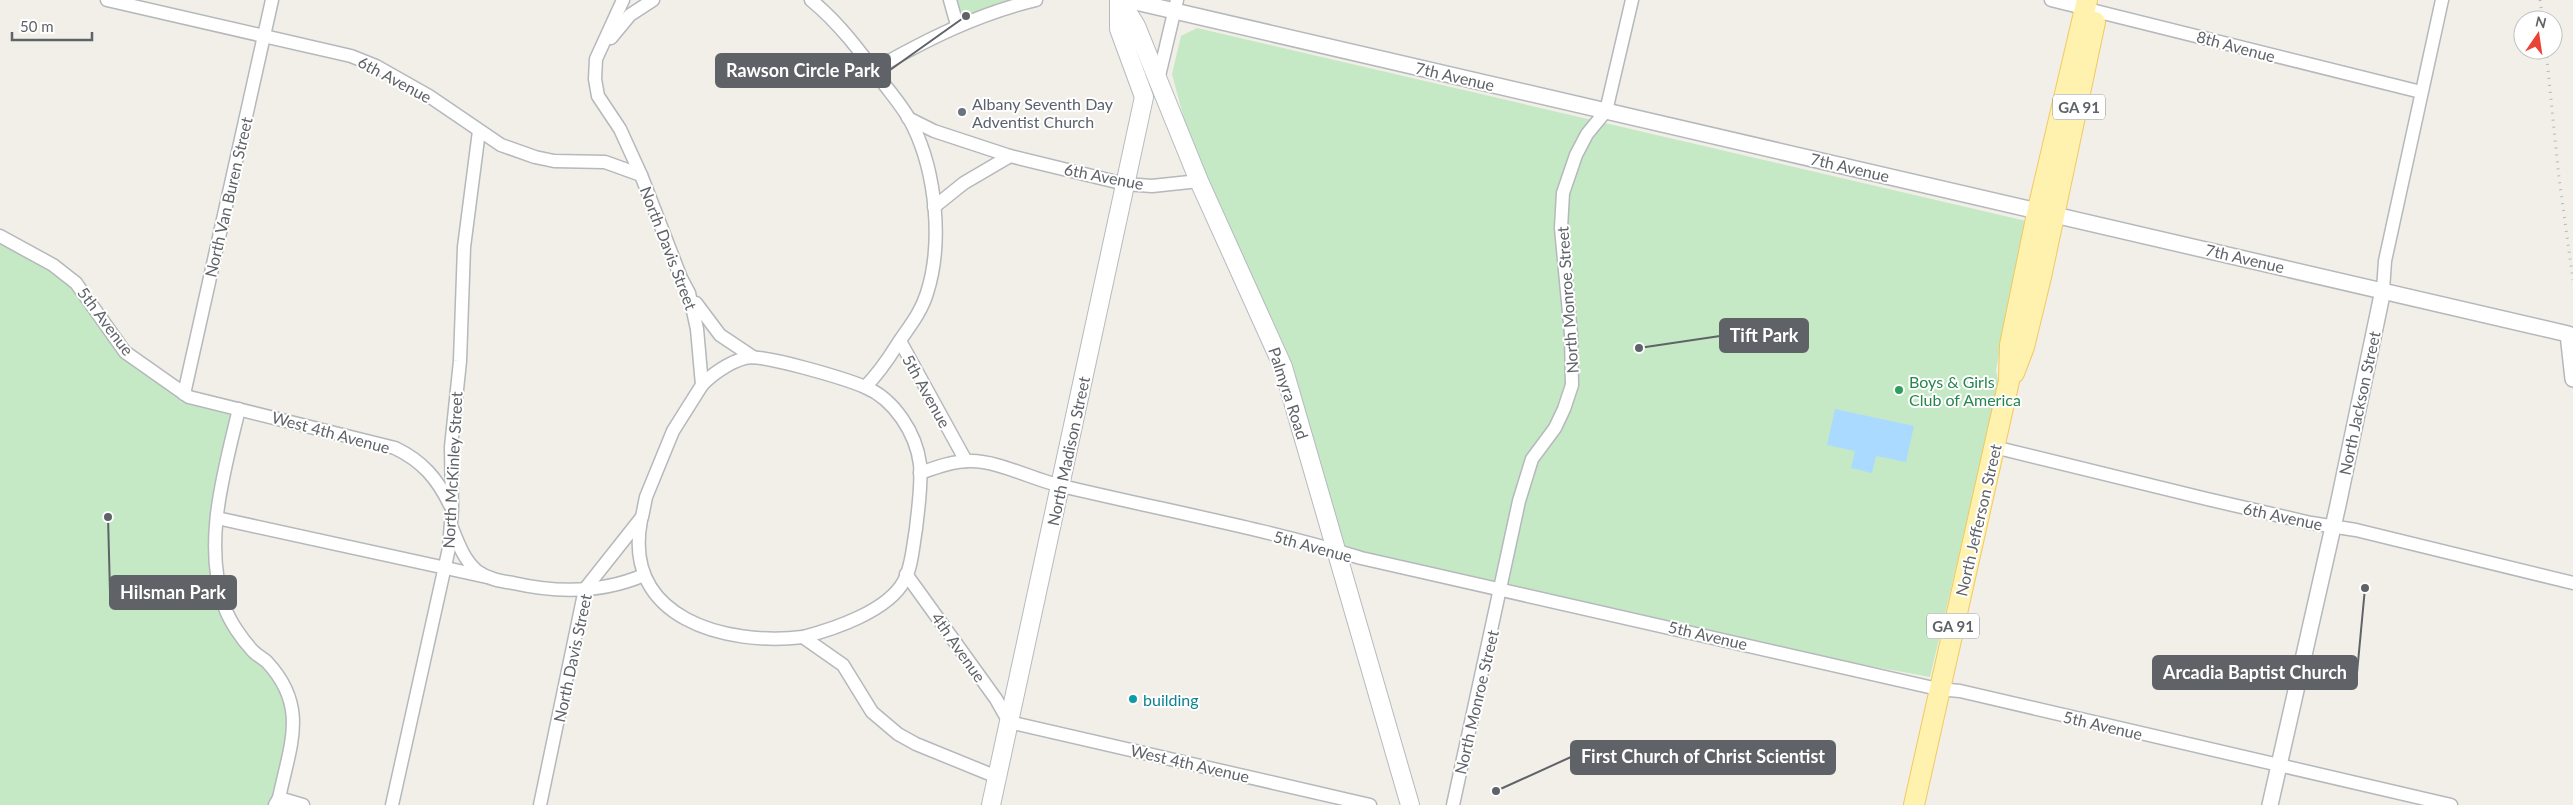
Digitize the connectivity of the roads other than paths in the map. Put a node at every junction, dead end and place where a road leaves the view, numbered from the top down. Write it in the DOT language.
graph roads {
  1 [pos="107,0"];
  2 [pos="272,0"];
  3 [pos="623,0"];
  4 [pos="653,0"];
  5 [pos="811,0"];
  6 [pos="950,0"];
  7 [pos="1036,0"];
  8 [pos="1119,0"];
  9 [pos="1127,0"];
  10 [pos="1632,0"];
  11 [pos="2051,0"];
  12 [pos="2442,0"];
  13 [pos="2092,4"];
  14 [pos="1176,6"];
  15 [pos="957,25"];
  16 [pos="264,36"];
  17 [pos="601,50"];
  18 [pos="873,70"];
  19 [pos="1158,80"];
  20 [pos="2421,92"];
  21 [pos="1144,97"];
  22 [pos="1606,111"];
  23 [pos="908,118"];
  24 [pos="479,131"];
  25 [pos="1010,156"];
  26 [pos="641,175"];
  27 [pos="1199,181"];
  28 [pos="1125,184"];
  29 [pos="934,207"];
  30 [pos="2047,212"];
  31 [pos="0,236"];
  32 [pos="2382,290"];
  33 [pos="689,293"];
  34 [pos="2571,334"];
  35 [pos="900,341"];
  36 [pos="753,357"];
  37 [pos="2573,378"];
  38 [pos="702,385"];
  39 [pos="865,387"];
  40 [pos="184,394"];
  41 [pos="239,409"];
  42 [pos="1994,447"];
  43 [pos="966,461"];
  44 [pos="920,473"];
  45 [pos="1060,486"];
  46 [pos="452,509"];
  47 [pos="642,517"];
  48 [pos="217,518"];
  49 [pos="451,525"];
  50 [pos="2332,526"];
  51 [pos="1337,551"];
  52 [pos="445,569"];
  53 [pos="906,574"];
  54 [pos="644,575"];
  55 [pos="487,577"];
  56 [pos="2573,583"];
  57 [pos="1501,588"];
  58 [pos="585,589"];
  59 [pos="803,637"];
  60 [pos="1938,688"];
  61 [pos="1009,722"];
  62 [pos="2279,765"];
  63 [pos="997,777"];
  64 [pos="277,801"];
  65 [pos="304,805"];
  66 [pos="392,805"];
  67 [pos="540,805"];
  68 [pos="991,805"];
  69 [pos="1370,805"];
  70 [pos="1410,805"];
  71 [pos="1452,805"];
  72 [pos="1914,805"];
  73 [pos="2270,805"];
  74 [pos="2451,805"];
  1 -- 16 [label="street, 6th Avenue"];
  2 -- 16 [label="street, North Van Buren Street"];
  3 -- 17 [label="street, North Davis Street"];
  4 -- 17 [label="street"];
  5 -- 18 [label="street"];
  6 -- 15 [label="street"];
  7 -- 15 [label="street"];
  8 -- 19 [label="main road, Palmyra Road"];
  8 -- 21 [label="main road, Palmyra Road"];
  9 -- 14 [label="street, 7th Avenue"];
  10 -- 22 [label="street, North Monroe Street"];
  11 -- 13 [label="street, 8th Avenue"];
  12 -- 20 [label="street, North Jackson Street"];
  13 -- 20 [label="street, 8th Avenue"];
  13 -- 30 [label="main road, North Jefferson Street / GA 91"];
  14 -- 19 [label="street"];
  14 -- 22 [label="street, 7th Avenue"];
  15 -- 18 [label="street"];
  16 -- 24 [label="street, 6th Avenue"];
  16 -- 40 [label="street, North Van Buren Street"];
  17 -- 26 [label="street, North Davis Street"];
  18 -- 23 [label="street"];
  19 -- 27 [label="main road, Palmyra Road"];
  20 -- 32 [label="street, North Jackson Street"];
  21 -- 28 [label="main road, North Madison Street"];
  22 -- 30 [label="street, 7th Avenue"];
  22 -- 57 [label="street, North Monroe Street"];
  23 -- 25 [label="street, 6th Avenue"];
  23 -- 29 [label="street"];
  24 -- 26 [label="street, 6th Avenue"];
  24 -- 46 [label="street, North McKinley Street"];
  25 -- 28 [label="street, 6th Avenue"];
  25 -- 29 [label="street"];
  26 -- 33 [label="street, North Davis Street"];
  27 -- 28 [label="street, 6th Avenue"];
  27 -- 51 [label="main road, Palmyra Road"];
  28 -- 45 [label="main road, North Madison Street"];
  29 -- 35 [label="street"];
  30 -- 32 [label="street, 7th Avenue"];
  30 -- 42 [label="main road, North Jefferson Street / GA 91"];
  31 -- 40 [label="street, 5th Avenue"];
  32 -- 34 [label="street, 7th Avenue"];
  32 -- 50 [label="street, North Jackson Street"];
  33 -- 36 [label="street"];
  33 -- 38 [label="street, North Davis Street"];
  34 -- 37 [label="street"];
  35 -- 39 [label="street, 5th Avenue"];
  35 -- 43 [label="street, 5th Avenue"];
  36 -- 38 [label="street"];
  36 -- 39 [label="street"];
  38 -- 47 [label="street, North Davis Street"];
  39 -- 44 [label="street"];
  40 -- 41 [label="street, West 4th Avenue"];
  41 -- 46 [label="street, West 4th Avenue"];
  41 -- 48 [label="street"];
  42 -- 50 [label="street, 6th Avenue"];
  42 -- 60 [label="main road, North Jefferson Street / GA 91"];
  43 -- 44 [label="street, 5th Avenue"];
  43 -- 45 [label="street, 5th Avenue"];
  44 -- 53 [label="street"];
  45 -- 51 [label="street, 5th Avenue"];
  45 -- 61 [label="main road, North Madison Street"];
  46 -- 49 [label="street, North McKinley Street"];
  47 -- 54 [label="street"];
  47 -- 58 [label="street, North Davis Street"];
  48 -- 52 [label="street"];
  48 -- 64 [label="street"];
  49 -- 52 [label="street, North McKinley Street"];
  49 -- 55 [label="street"];
  50 -- 56 [label="street, 6th Avenue"];
  50 -- 62 [label="street, North Jackson Street"];
  51 -- 57 [label="street, 5th Avenue"];
  51 -- 70 [label="main road, Palmyra Road"];
  52 -- 55 [label="street"];
  52 -- 66 [label="street, North McKinley Street"];
  53 -- 59 [label="street"];
  53 -- 61 [label="street, 4th Avenue"];
  54 -- 58 [label="street"];
  54 -- 59 [label="street"];
  55 -- 58 [label="street"];
  57 -- 60 [label="street, 5th Avenue"];
  57 -- 71 [label="street, North Monroe Street"];
  58 -- 67 [label="street, North Davis Street"];
  59 -- 63 [label="street"];
  60 -- 62 [label="street, 5th Avenue"];
  60 -- 72 [label="main road, North Jefferson Street / GA 91"];
  61 -- 63 [label="main road, North Madison Street"];
  61 -- 69 [label="street, West 4th Avenue"];
  62 -- 73 [label="street, North Jackson Street"];
  62 -- 74 [label="street, 5th Avenue"];
  63 -- 68 [label="main road, North Madison Street"];
  64 -- 65 [label="street"];
}
